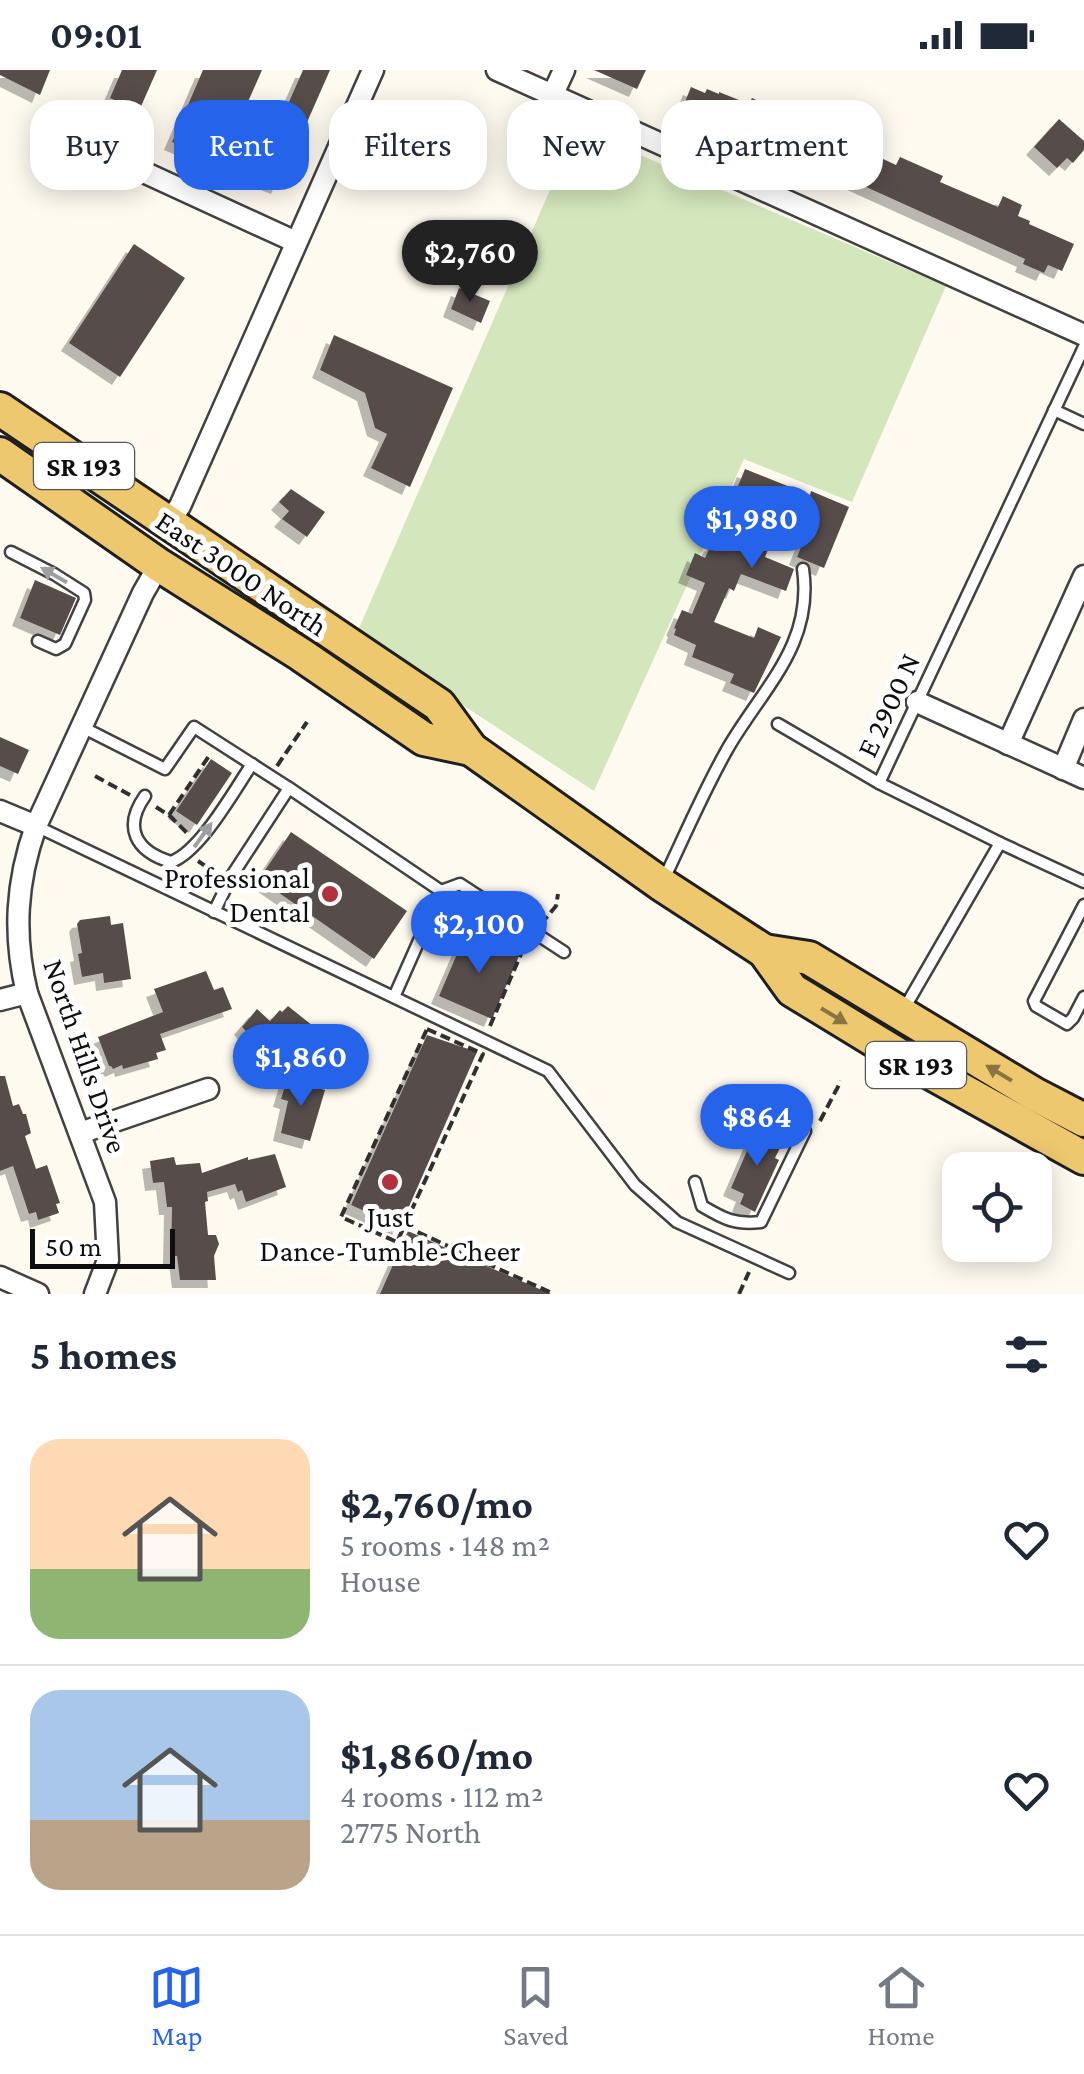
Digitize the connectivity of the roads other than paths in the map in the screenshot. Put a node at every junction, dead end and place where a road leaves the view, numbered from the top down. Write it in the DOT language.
graph roads {
  1 [pos="374,70"];
  2 [pos="497,70"];
  3 [pos="564,70"];
  4 [pos="552,96"];
  5 [pos="154,177"];
  6 [pos="296,242"];
  7 [pos="1084,335"];
  8 [pos="1084,347"];
  9 [pos="0,409"];
  10 [pos="1054,410"];
  11 [pos="1084,424"];
  12 [pos="0,436"];
  13 [pos="0,454"];
  14 [pos="168,523"];
  15 [pos="11,552"];
  16 [pos="159,565"];
  17 [pos="803,569"];
  18 [pos="1084,576"];
  19 [pos="38,641"];
  20 [pos="917,702"];
  21 [pos="1084,719"];
  22 [pos="778,724"];
  23 [pos="81,727"];
  24 [pos="463,738"];
  25 [pos="1008,744"];
  26 [pos="252,764"];
  27 [pos="1063,769"];
  28 [pos="1084,778"];
  29 [pos="880,783"];
  30 [pos="289,788"];
  31 [pos="144,799"];
  32 [pos="0,811"];
  33 [pos="36,826"];
  34 [pos="1000,843"];
  35 [pos="1084,882"];
  36 [pos="662,884"];
  37 [pos="441,891"];
  38 [pos="1084,905"];
  39 [pos="214,912"];
  40 [pos="1080,925"];
  41 [pos="764,951"];
  42 [pos="564,952"];
  43 [pos="27,993"];
  44 [pos="394,997"];
  45 [pos="1084,997"];
  46 [pos="0,1000"];
  47 [pos="900,1014"];
  48 [pos="208,1089"];
  49 [pos="1084,1120"];
  50 [pos="806,1131"];
  51 [pos="80,1133"];
  52 [pos="1084,1158"];
  53 [pos="694,1182"];
  54 [pos="790,1273"];
  55 [pos="0,1277"];
  56 [pos="38,1294"];
  57 [pos="96,1294"];
  1 -- 6 [label="street"];
  2 -- 4 [label="street"];
  3 -- 4 [label="street"];
  4 -- 7 [label="street"];
  5 -- 6 [label="street"];
  6 -- 14 [label="street"];
  8 -- 10 [label="lane, E 2900 N"];
  9 -- 14 [label="main road, East 3000 North / SR 193"];
  10 -- 11 [label="lane"];
  10 -- 20 [label="lane, E 2900 N"];
  12 -- 14 [label="main road"];
  13 -- 16 [label="main road, East 3000 North / SR 193"];
  14 -- 24 [label="main road, East 3000 North / SR 193"];
  19 -- 15 [label="lane, one-way"];
  16 -- 23 [label="street, North Hills Drive"];
  16 -- 24 [label="main road, East 3000 North / SR 193"];
  17 -- 36 [label="lane"];
  18 -- 25 [label="street"];
  20 -- 25 [label="street"];
  20 -- 29 [label="lane, E 2900 N"];
  21 -- 27 [label="street"];
  22 -- 29 [label="lane"];
  23 -- 26 [label="lane"];
  23 -- 33 [label="street, North Hills Drive"];
  24 -- 36 [label="main road, East 3000 North / SR 193"];
  25 -- 27 [label="street"];
  26 -- 30 [label="lane"];
  31 -- 26 [label="lane, one-way"];
  27 -- 28 [label="street"];
  29 -- 34 [label="lane, E 2900 N"];
  30 -- 37 [label="lane"];
  30 -- 39 [label="lane"];
  32 -- 33 [label="street"];
  33 -- 39 [label="lane"];
  33 -- 43 [label="street, North Hills Drive"];
  34 -- 35 [label="lane, E 2900 N"];
  34 -- 47 [label="lane"];
  36 -- 41 [label="main road, East 3000 North / SR 193"];
  37 -- 42 [label="lane"];
  37 -- 44 [label="lane"];
  38 -- 40 [label="lane"];
  39 -- 44 [label="lane"];
  40 -- 45 [label="lane"];
  41 -- 47 [label="main road, East 3000 North / SR 193"];
  41 -- 52 [label="main road, East 3000 North / SR 193, one-way"];
  43 -- 46 [label="street"];
  43 -- 51 [label="street, North Hills Drive"];
  44 -- 54 [label="lane"];
  49 -- 47 [label="main road, East 3000 North / SR 193, one-way"];
  48 -- 51 [label="street"];
  50 -- 53 [label="lane"];
  51 -- 57 [label="street, North Hills Drive"];
  55 -- 56 [label="street"];
}
